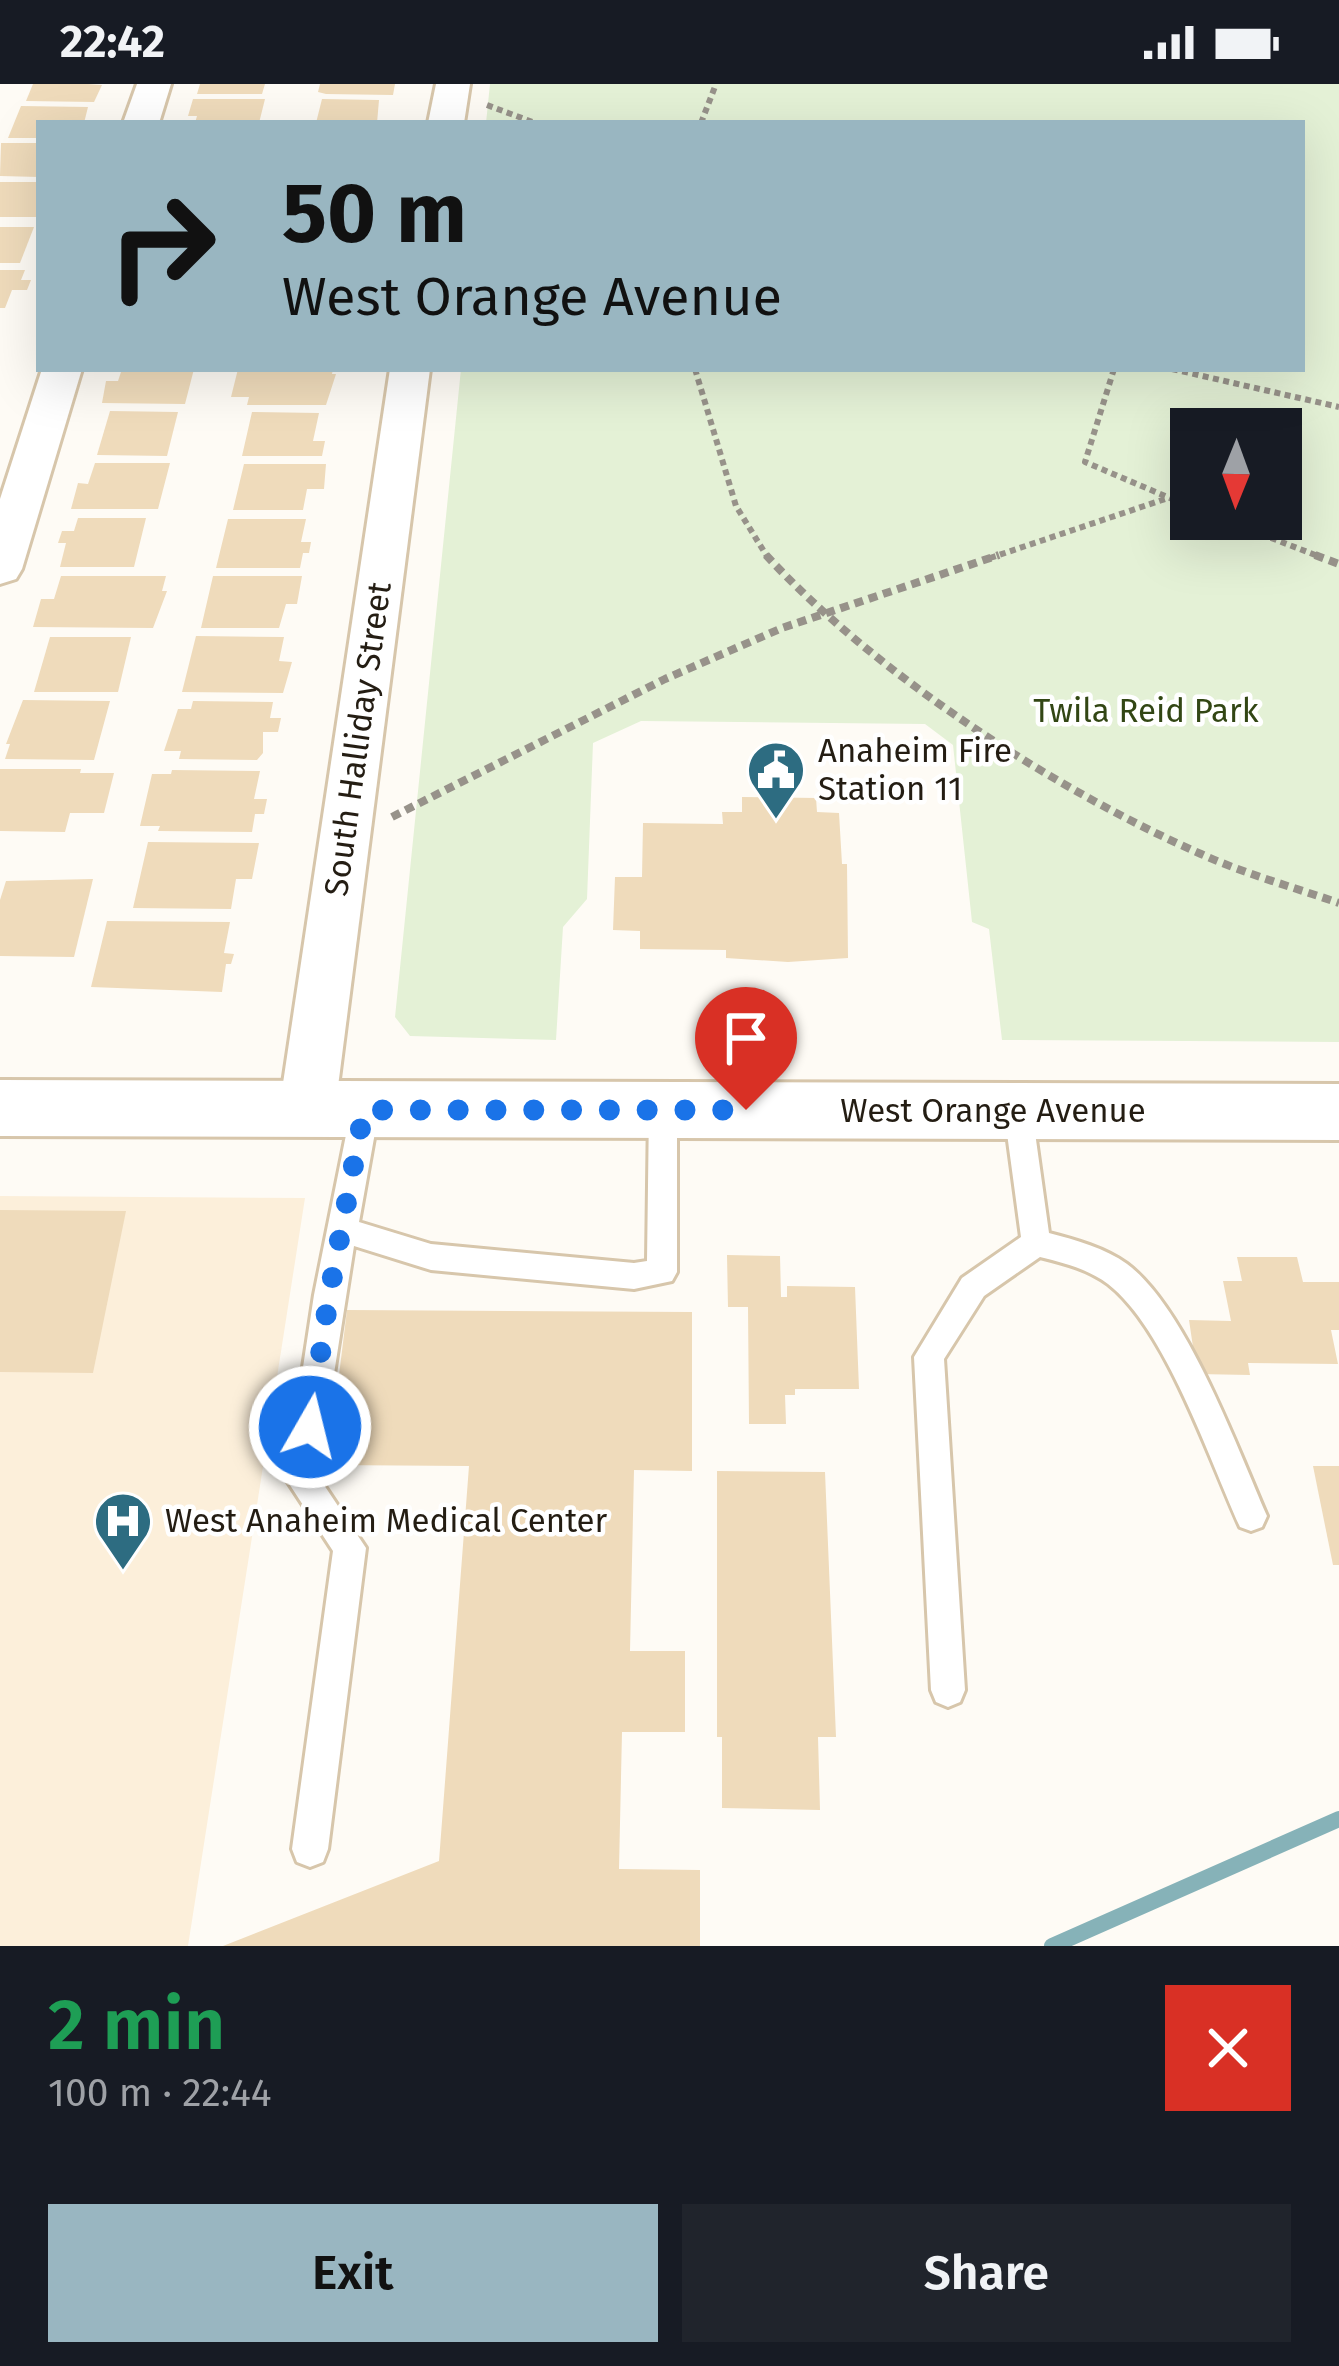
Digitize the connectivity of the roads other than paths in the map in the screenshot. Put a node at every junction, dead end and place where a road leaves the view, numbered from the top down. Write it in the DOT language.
graph roads {
  1 [pos="154,84"];
  2 [pos="453,84"];
  3 [pos="141,120"];
  4 [pos="447,120"];
  5 [pos="61,372"];
  6 [pos="410,372"];
  7 [pos="0,569"];
  8 [pos="0,1108"];
  9 [pos="336,1110"];
  10 [pos="663,1110"];
  11 [pos="1018,1111"];
  12 [pos="1339,1112"];
  13 [pos="344,1230"];
  14 [pos="1036,1244"];
  15 [pos="1250,1516"];
  16 [pos="948,1690"];
  17 [pos="310,1849"];
  1 -- 3 [label="street"];
  2 -- 4 [label="street"];
  5 -- 7 [label="street"];
  6 -- 9 [label="street, South Halliday Street"];
  8 -- 9 [label="street, West Orange Avenue"];
  9 -- 10 [label="street, West Orange Avenue"];
  9 -- 13 [label="lane"];
  10 -- 11 [label="street, West Orange Avenue"];
  10 -- 13 [label="lane"];
  11 -- 12 [label="street, West Orange Avenue"];
  11 -- 14 [label="lane"];
  13 -- 17 [label="lane"];
  14 -- 15 [label="lane"];
  14 -- 16 [label="lane"];
}
